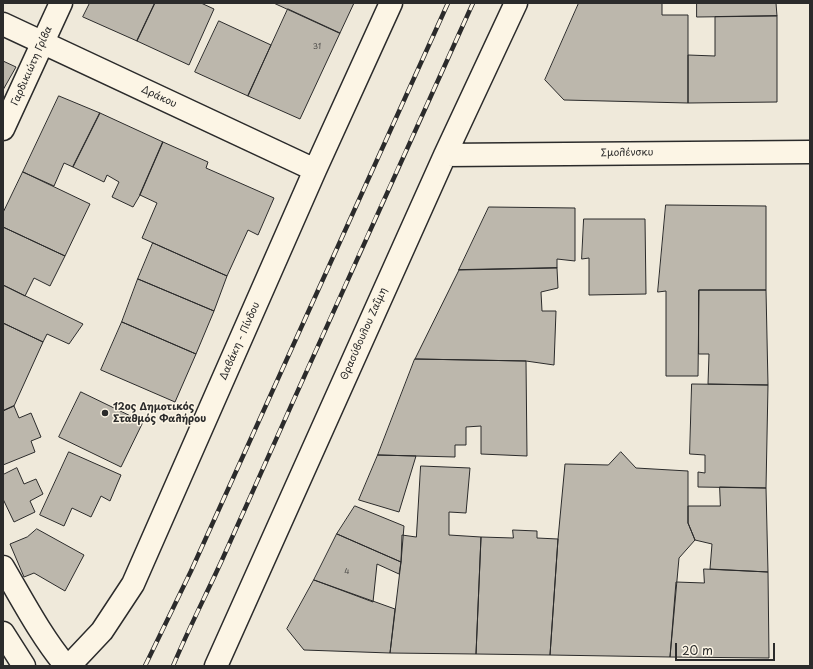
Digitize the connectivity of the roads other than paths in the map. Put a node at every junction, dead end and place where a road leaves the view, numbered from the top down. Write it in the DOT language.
graph roads {
  1 [pos="60,3"];
  2 [pos="391,3"];
  3 [pos="516,3"];
  4 [pos="3,24"];
  5 [pos="42,43"];
  6 [pos="3,129"];
  7 [pos="810,152"];
  8 [pos="444,155"];
  9 [pos="315,170"];
  10 [pos="3,567"];
  11 [pos="3,633"];
  12 [pos="24,666"];
  13 [pos="68,666"];
  14 [pos="216,666"];
  1 -- 5 [label="street, Γαρδικιώτη Γρίβα"];
  2 -- 9 [label="street, Δαβάκη - Πίνδου"];
  3 -- 8 [label="street, Θρασύβουλου Ζαΐμη"];
  4 -- 5 [label="street, Δράκου"];
  5 -- 6 [label="street, Γαρδικιώτη Γρίβα"];
  5 -- 9 [label="street, Δράκου"];
  7 -- 8 [label="street, Σμολένσκυ"];
  8 -- 14 [label="street, Θρασύβουλου Ζαΐμη"];
  9 -- 13 [label="street, Δαβάκη - Πίνδου"];
  10 -- 13 [label="street"];
  11 -- 12 [label="street"];
}
